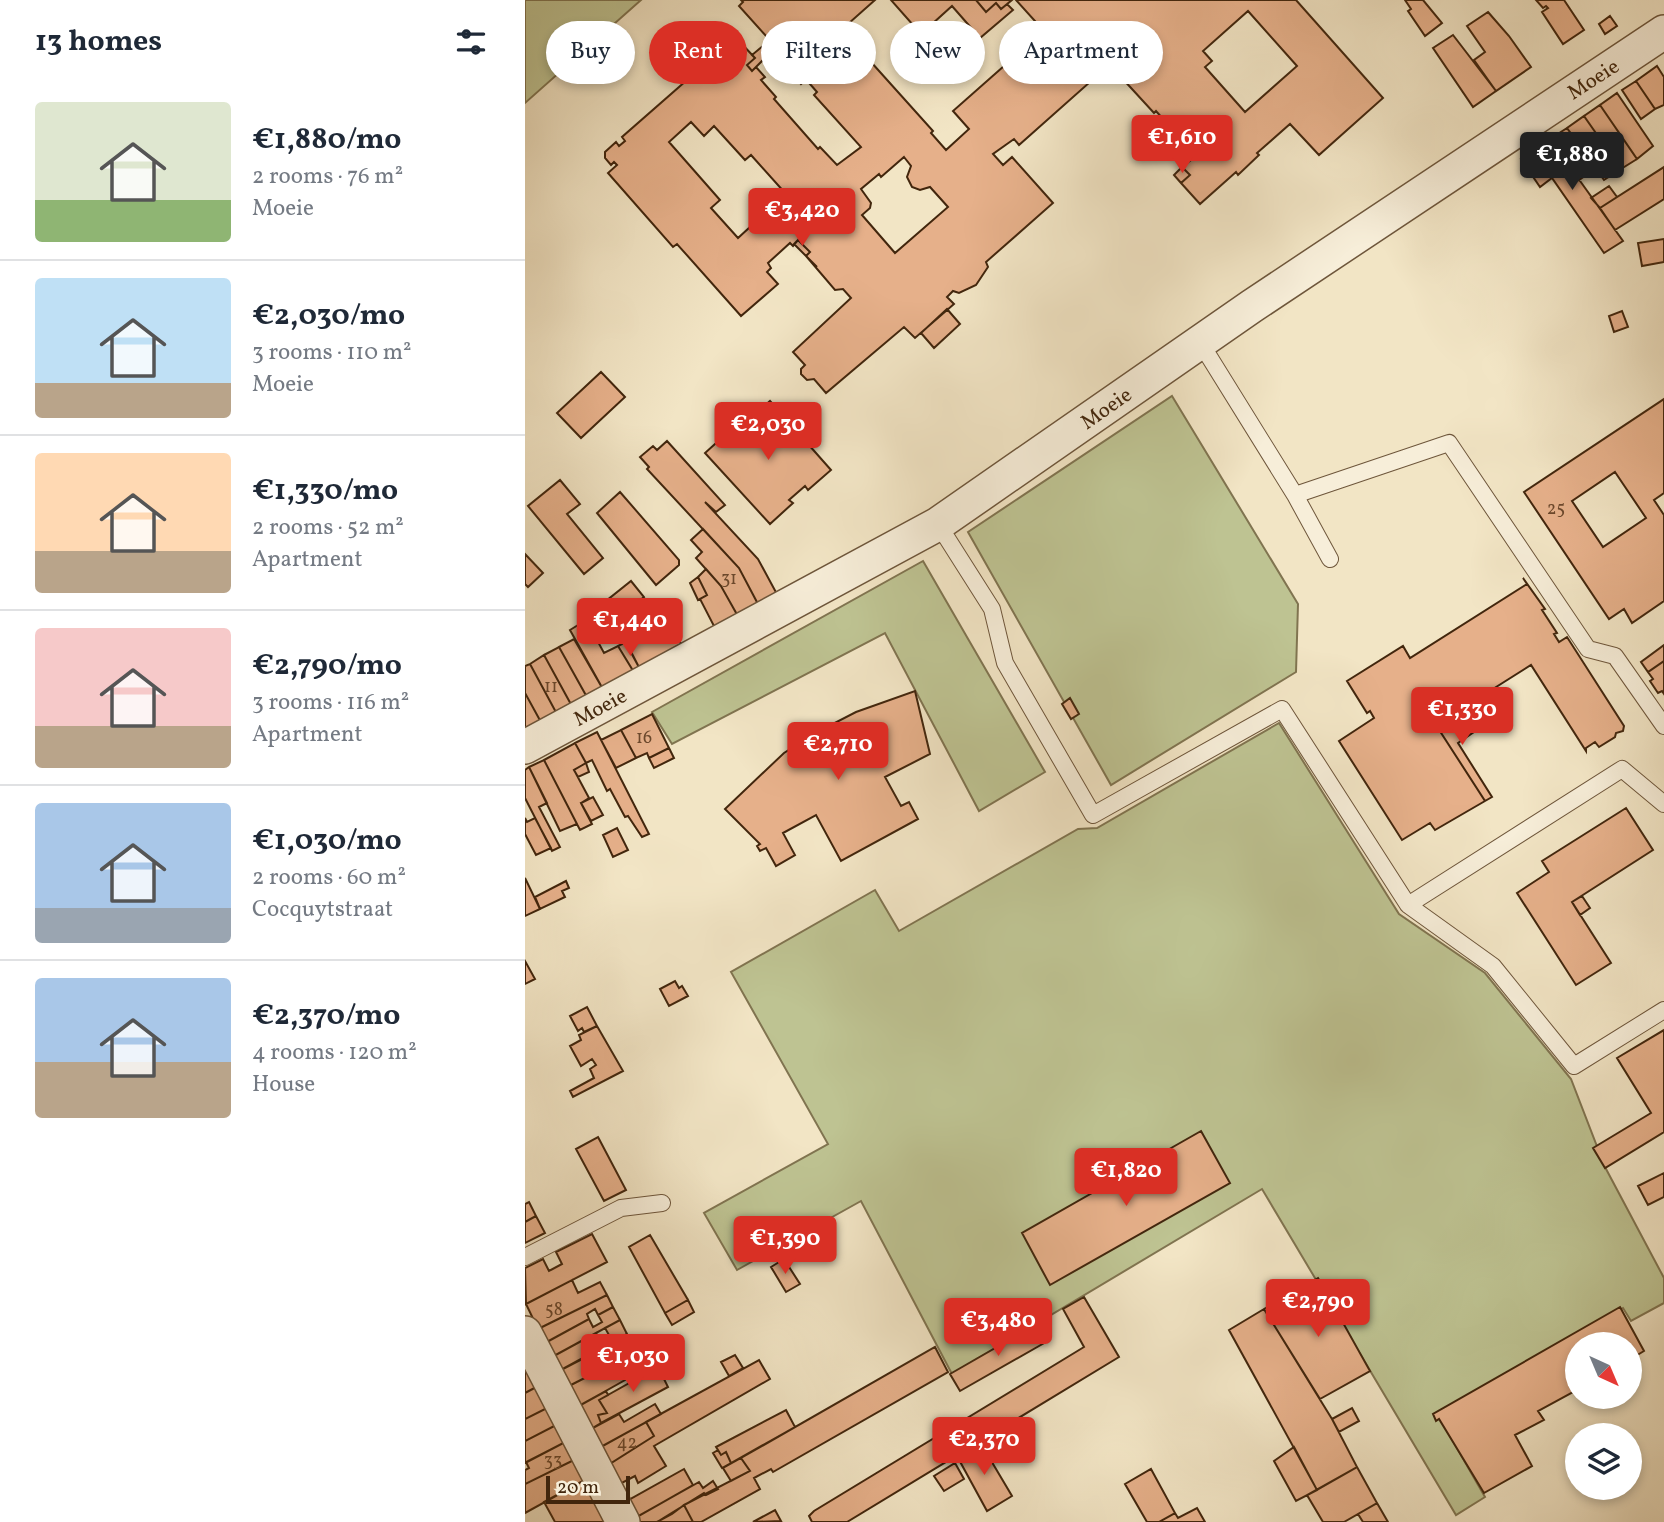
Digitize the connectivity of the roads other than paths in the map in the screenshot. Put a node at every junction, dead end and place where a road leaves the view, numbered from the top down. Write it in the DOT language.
graph roads {
  1 [pos="1664,32"];
  2 [pos="1200,342"];
  3 [pos="1295,495"];
  4 [pos="938,524"];
  5 [pos="1330,559"];
  6 [pos="1664,726"];
  7 [pos="525,747"];
  8 [pos="1664,804"];
  9 [pos="1408,905"];
  10 [pos="1664,1010"];
  11 [pos="662,1203"];
  12 [pos="525,1257"];
  13 [pos="525,1333"];
  14 [pos="623,1522"];
  1 -- 2 [label="street, Moeie"];
  2 -- 3 [label="lane"];
  2 -- 4 [label="street, Moeie"];
  3 -- 5 [label="lane"];
  3 -- 6 [label="lane"];
  4 -- 7 [label="street, Moeie"];
  4 -- 9 [label="lane"];
  8 -- 9 [label="lane"];
  9 -- 10 [label="lane"];
  11 -- 12 [label="lane"];
  13 -- 14 [label="street"];
}
